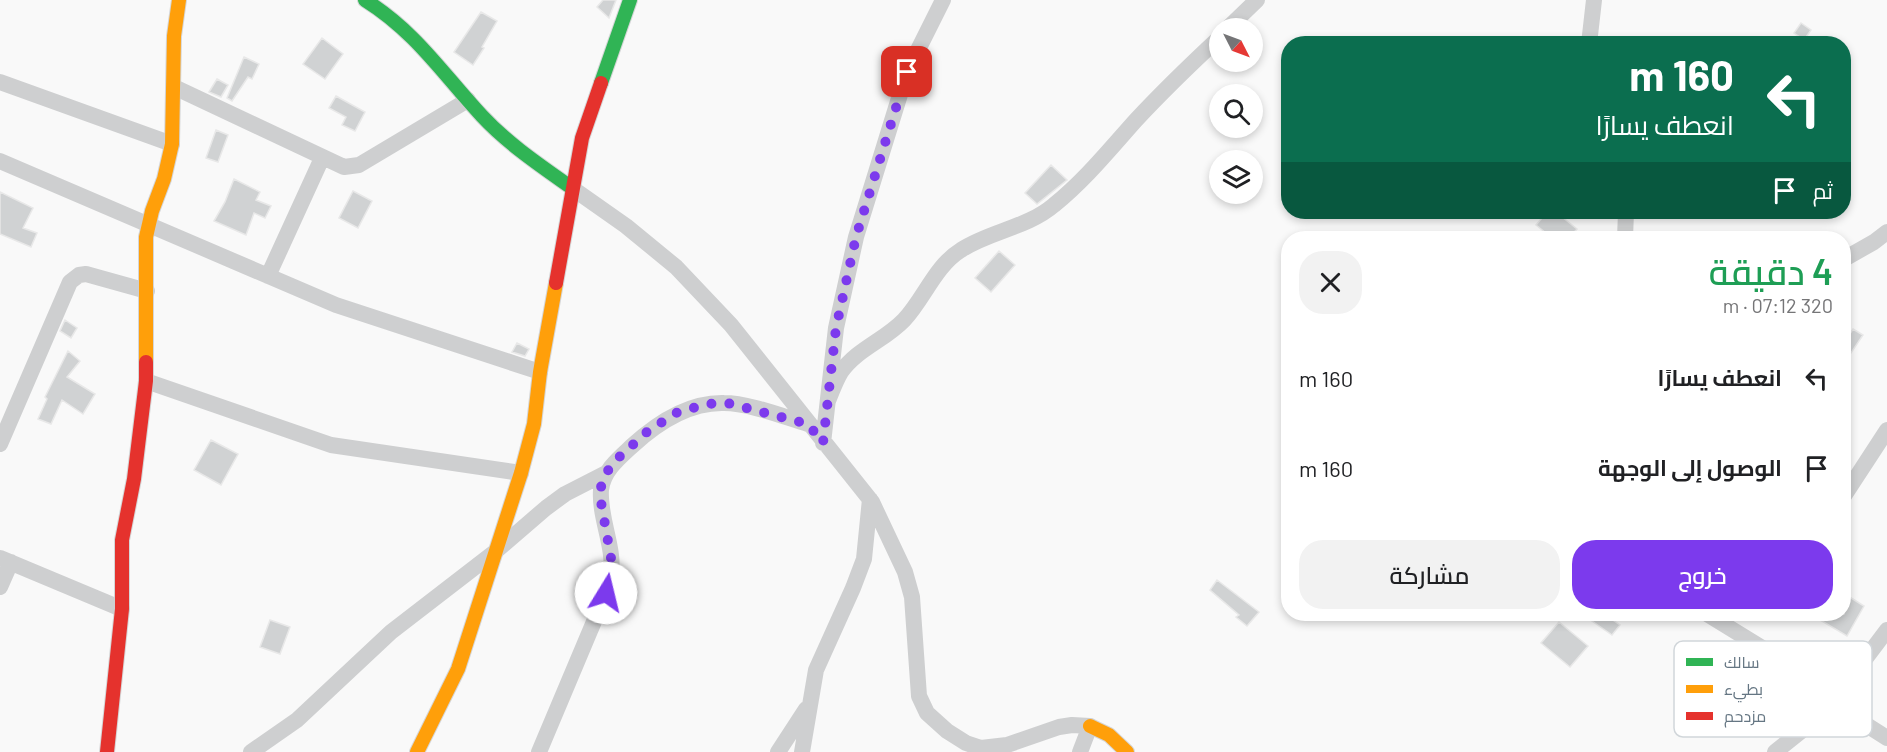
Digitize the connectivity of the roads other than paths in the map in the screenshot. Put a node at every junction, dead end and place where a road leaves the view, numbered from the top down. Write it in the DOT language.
graph roads {
  1 [pos="179,0"];
  2 [pos="365,0"];
  3 [pos="630,0"];
  4 [pos="943,0"];
  5 [pos="1257,0"];
  6 [pos="1594,0"];
  7 [pos="1238,18"];
  8 [pos="1590,36"];
  9 [pos="1209,47"];
  10 [pos="0,82"];
  11 [pos="174,87"];
  12 [pos="468,100"];
  13 [pos="172,144"];
  14 [pos="322,158"];
  15 [pos="0,161"];
  16 [pos="572,188"];
  17 [pos="149,225"];
  18 [pos="1887,232"];
  19 [pos="1851,255"];
  20 [pos="268,276"];
  21 [pos="147,291"];
  22 [pos="540,372"];
  23 [pos="146,381"];
  24 [pos="828,401"];
  25 [pos="5,417"];
  26 [pos="808,424"];
  27 [pos="1887,430"];
  28 [pos="823,443"];
  29 [pos="0,444"];
  30 [pos="520,473"];
  31 [pos="606,473"];
  32 [pos="1851,485"];
  33 [pos="870,499"];
  34 [pos="496,551"];
  35 [pos="5,560"];
  36 [pos="0,587"];
  37 [pos="122,609"];
  38 [pos="1718,621"];
  39 [pos="1887,630"];
  40 [pos="1751,641"];
  41 [pos="1872,650"];
  42 [pos="809,703"];
  43 [pos="1090,726"];
  44 [pos="1872,729"];
  45 [pos="1794,737"];
  46 [pos="1887,738"];
  47 [pos="107,752"];
  48 [pos="251,752"];
  49 [pos="417,752"];
  50 [pos="539,752"];
  51 [pos="778,752"];
  52 [pos="802,752"];
  53 [pos="1080,752"];
  54 [pos="1127,752"];
  55 [pos="1775,752"];
  1 -- 11 [label="street"];
  2 -- 12 [label="street"];
  3 -- 16 [label="street"];
  4 -- 24 [label="street"];
  5 -- 7 [label="street"];
  6 -- 8 [label="street"];
  9 -- 24 [label="street"];
  10 -- 13 [label="street"];
  11 -- 13 [label="street"];
  11 -- 14 [label="street"];
  12 -- 14 [label="street"];
  12 -- 16 [label="street"];
  13 -- 17 [label="street"];
  14 -- 20 [label="street"];
  15 -- 17 [label="street"];
  16 -- 22 [label="street"];
  16 -- 26 [label="street"];
  17 -- 20 [label="street"];
  17 -- 21 [label="street"];
  18 -- 19 [label="street"];
  20 -- 22 [label="street"];
  21 -- 23 [label="street"];
  21 -- 25 [label="street"];
  22 -- 30 [label="street"];
  23 -- 30 [label="street"];
  23 -- 37 [label="street"];
  24 -- 28 [label="street"];
  25 -- 29 [label="street"];
  26 -- 28 [label="street"];
  26 -- 31 [label="street"];
  27 -- 32 [label="street"];
  28 -- 33 [label="street"];
  30 -- 34 [label="street"];
  31 -- 34 [label="street"];
  31 -- 50 [label="street"];
  33 -- 42 [label="street"];
  33 -- 43 [label="street"];
  34 -- 48 [label="street"];
  34 -- 49 [label="street"];
  35 -- 36 [label="street"];
  35 -- 37 [label="street"];
  37 -- 47 [label="street"];
  38 -- 40 [label="street"];
  39 -- 41 [label="street"];
  42 -- 51 [label="street"];
  42 -- 52 [label="street"];
  43 -- 53 [label="street"];
  43 -- 54 [label="street"];
  44 -- 46 [label="street"];
  45 -- 55 [label="street"];
}
